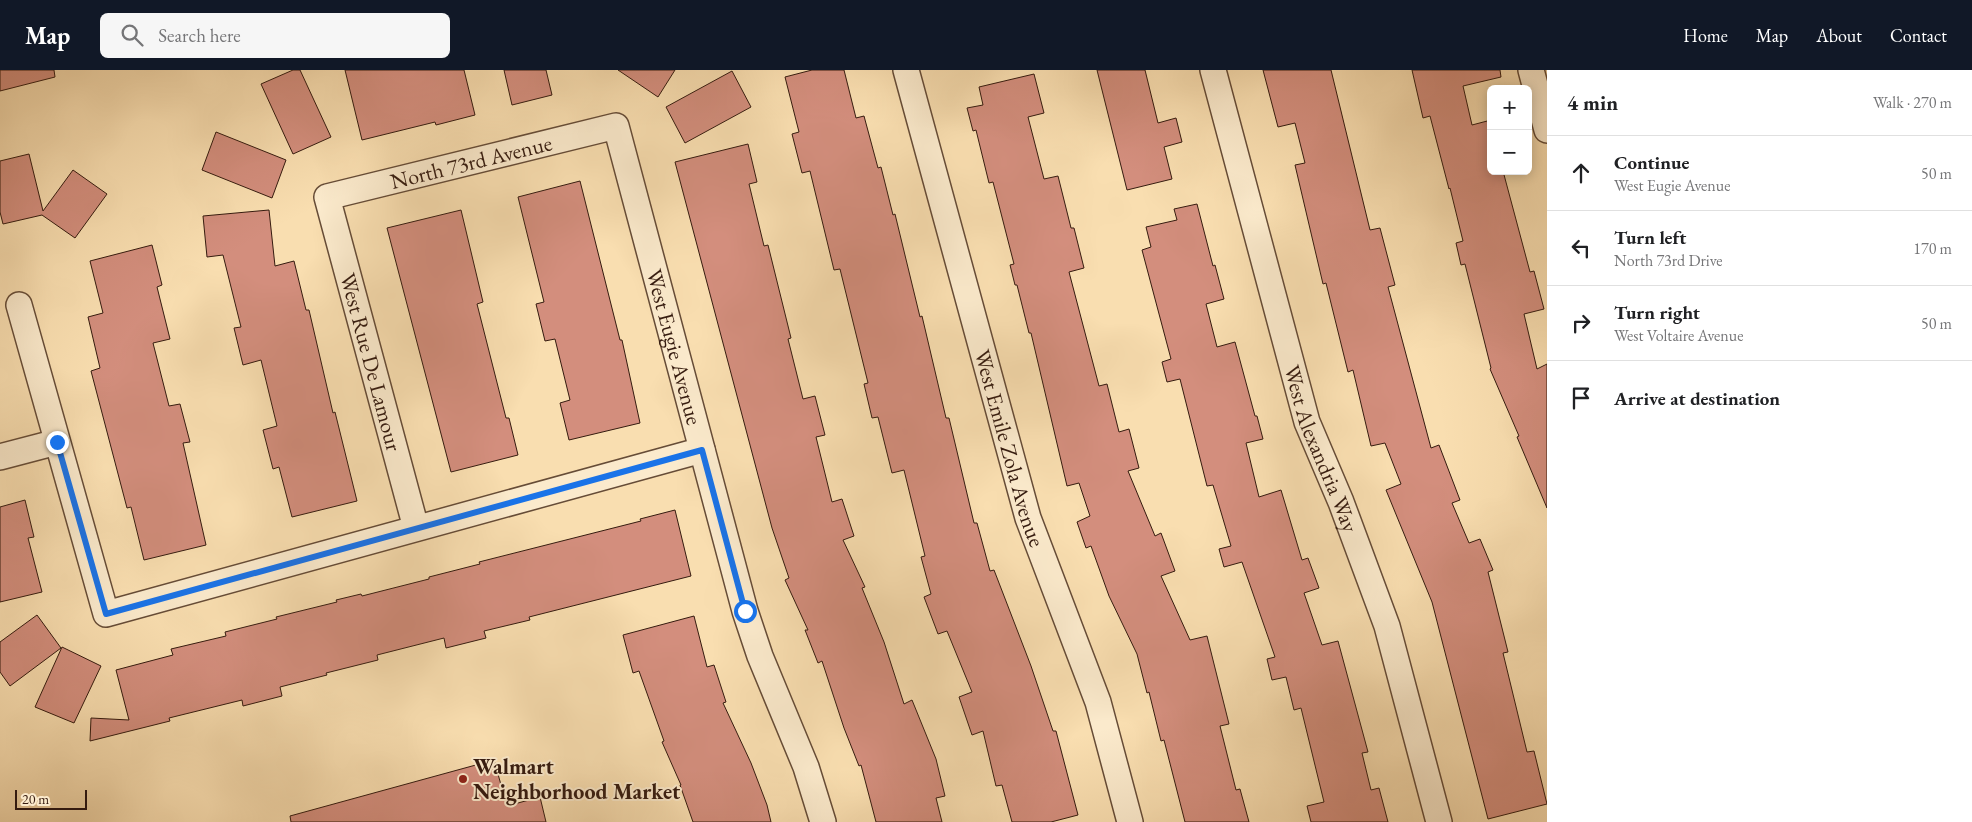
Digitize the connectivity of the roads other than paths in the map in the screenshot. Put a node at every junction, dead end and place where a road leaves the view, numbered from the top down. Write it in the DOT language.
graph roads {
  1 [pos="906,70"];
  2 [pos="1213,70"];
  3 [pos="1531,70"];
  4 [pos="616,126"];
  5 [pos="1547,130"];
  6 [pos="327,197"];
  7 [pos="18,305"];
  8 [pos="57,442"];
  9 [pos="702,450"];
  10 [pos="0,457"];
  11 [pos="416,528"];
  12 [pos="823,822"];
  13 [pos="1130,822"];
  14 [pos="1439,822"];
  1 -- 13 [label="street, West Emile Zola Avenue"];
  2 -- 14 [label="street, West Alexandria Way"];
  3 -- 5 [label="street"];
  4 -- 6 [label="street, North 73rd Avenue"];
  4 -- 9 [label="street, West Eugie Avenue"];
  6 -- 11 [label="street, West Rue De Lamour"];
  7 -- 8 [label="street"];
  8 -- 10 [label="street"];
  8 -- 11 [label="street"];
  9 -- 11 [label="street"];
  9 -- 12 [label="street, West Eugie Avenue"];
}
